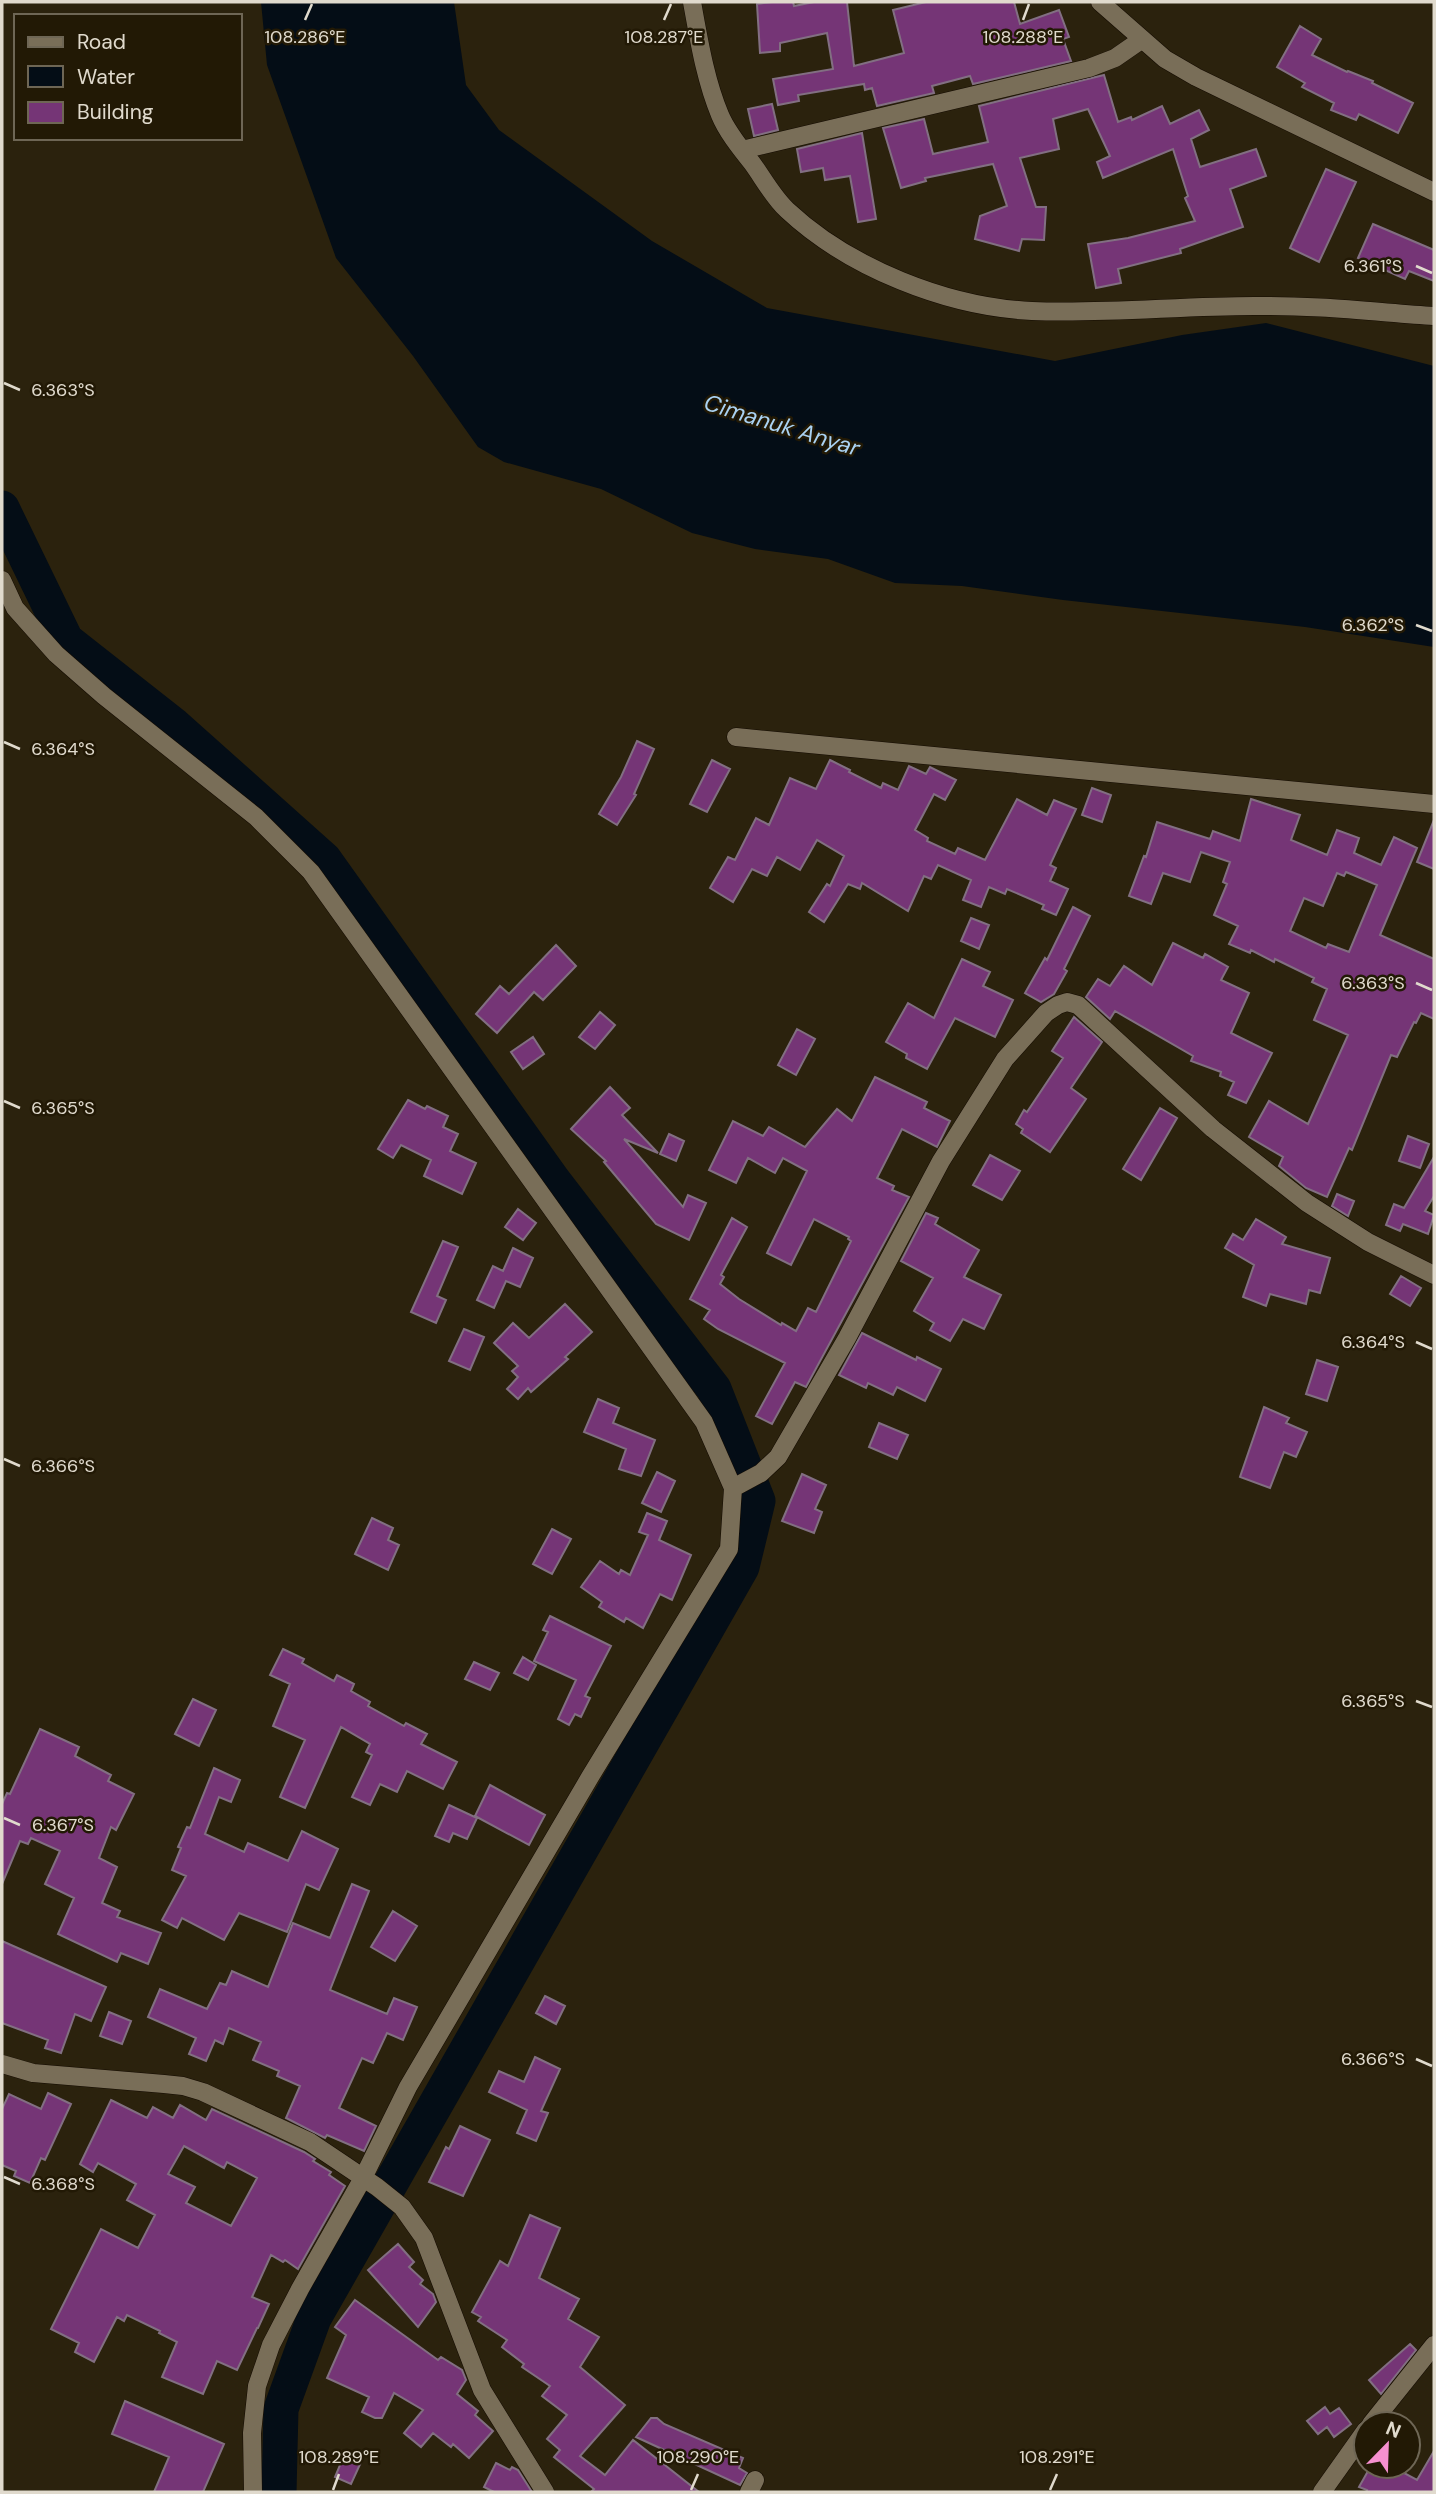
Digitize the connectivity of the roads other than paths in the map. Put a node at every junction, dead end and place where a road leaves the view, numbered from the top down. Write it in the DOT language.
graph roads {
  1 [pos="692,2"];
  2 [pos="1103,3"];
  3 [pos="1141,40"];
  4 [pos="742,150"];
  5 [pos="1434,192"];
  6 [pos="1434,316"];
  7 [pos="2,580"];
  8 [pos="736,737"];
  9 [pos="1434,804"];
  10 [pos="1434,1275"];
  11 [pos="738,1486"];
  12 [pos="2,2064"];
  13 [pos="370,2182"];
  14 [pos="1434,2345"];
  15 [pos="1382,2410"];
  16 [pos="1352,2450"];
  17 [pos="253,2492"];
  18 [pos="545,2492"];
  19 [pos="1322,2492"];
  1 -- 4 [label="street"];
  2 -- 3 [label="street"];
  3 -- 4 [label="street"];
  3 -- 5 [label="street"];
  4 -- 6 [label="street"];
  7 -- 11 [label="street"];
  8 -- 9 [label="street"];
  10 -- 11 [label="street"];
  11 -- 13 [label="street"];
  12 -- 13 [label="street"];
  13 -- 17 [label="street"];
  13 -- 18 [label="street"];
  14 -- 15 [label="street"];
  16 -- 19 [label="street"];
}
